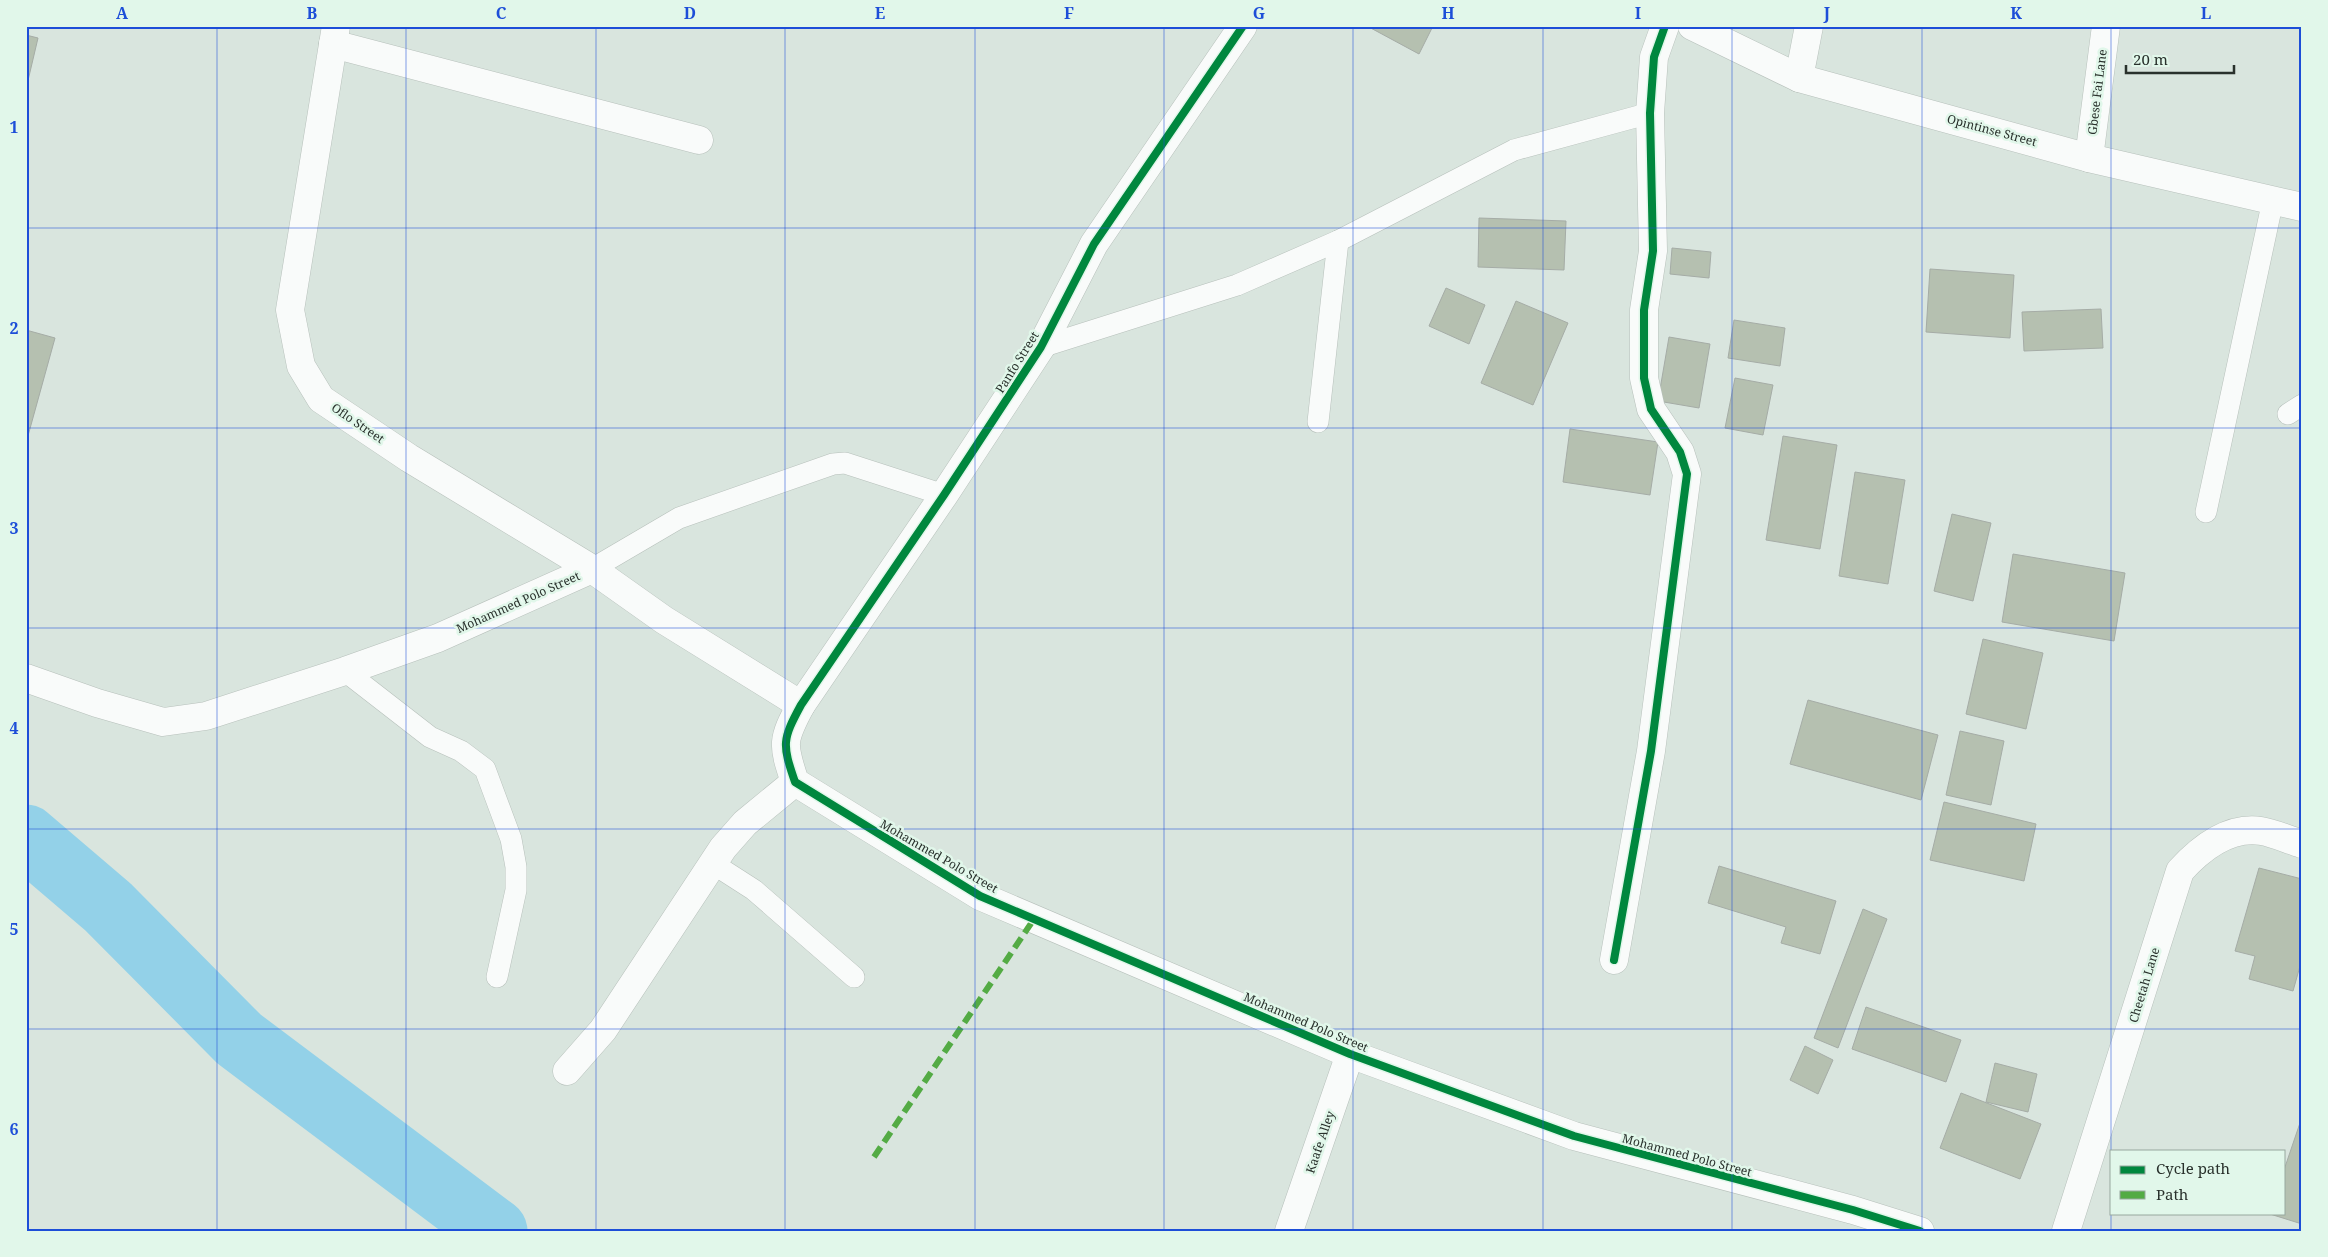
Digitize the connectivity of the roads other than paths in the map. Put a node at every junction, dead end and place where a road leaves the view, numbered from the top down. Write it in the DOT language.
graph roads {
  1 [pos="1243,26"];
  2 [pos="1665,26"];
  3 [pos="1692,26"];
  4 [pos="1809,26"];
  5 [pos="2106,26"];
  6 [pos="335,35"];
  7 [pos="1799,78"];
  8 [pos="1650,113"];
  9 [pos="699,140"];
  10 [pos="2090,158"];
  11 [pos="2273,200"];
  12 [pos="2302,207"];
  13 [pos="1338,241"];
  14 [pos="1041,347"];
  15 [pos="1318,422"];
  16 [pos="944,495"];
  17 [pos="2206,512"];
  18 [pos="592,569"];
  19 [pos="345,671"];
  20 [pos="26,678"];
  21 [pos="801,705"];
  22 [pos="794,782"];
  23 [pos="2302,844"];
  24 [pos="712,863"];
  25 [pos="1614,960"];
  26 [pos="854,976"];
  27 [pos="497,977"];
  28 [pos="1350,1054"];
  29 [pos="568,1071"];
  30 [pos="1850,1221"];
  31 [pos="1289,1231"];
  32 [pos="1920,1231"];
  33 [pos="2066,1231"];
  1 -- 14 [label="street, Panfo Street"];
  2 -- 8 [label="street"];
  3 -- 7 [label="street, Opintinse Street"];
  4 -- 7 [label="street"];
  5 -- 10 [label="street, Gbese Fai Lane"];
  6 -- 9 [label="street"];
  6 -- 18 [label="street, Oflo Street"];
  7 -- 10 [label="street, Opintinse Street"];
  8 -- 13 [label="lane"];
  8 -- 25 [label="street"];
  10 -- 11 [label="street, Opintinse Street"];
  11 -- 12 [label="street, Opintinse Street"];
  11 -- 17 [label="lane"];
  13 -- 14 [label="lane"];
  13 -- 15 [label="lane"];
  14 -- 16 [label="street, Panfo Street"];
  16 -- 18 [label="lane"];
  16 -- 21 [label="street, Panfo Street"];
  18 -- 19 [label="street, Mohammed Polo Street"];
  18 -- 21 [label="street, Mohammed Polo Street"];
  19 -- 20 [label="street, Mohammed Polo Street"];
  19 -- 27 [label="lane"];
  21 -- 22 [label="street"];
  22 -- 24 [label="street"];
  22 -- 28 [label="street, Mohammed Polo Street"];
  23 -- 33 [label="street, Cheetah Lane"];
  24 -- 26 [label="lane"];
  24 -- 29 [label="street"];
  28 -- 30 [label="street, Mohammed Polo Street"];
  28 -- 31 [label="street, Kaafe Alley"];
  30 -- 32 [label="street, Mohammed Polo Street"];
}
